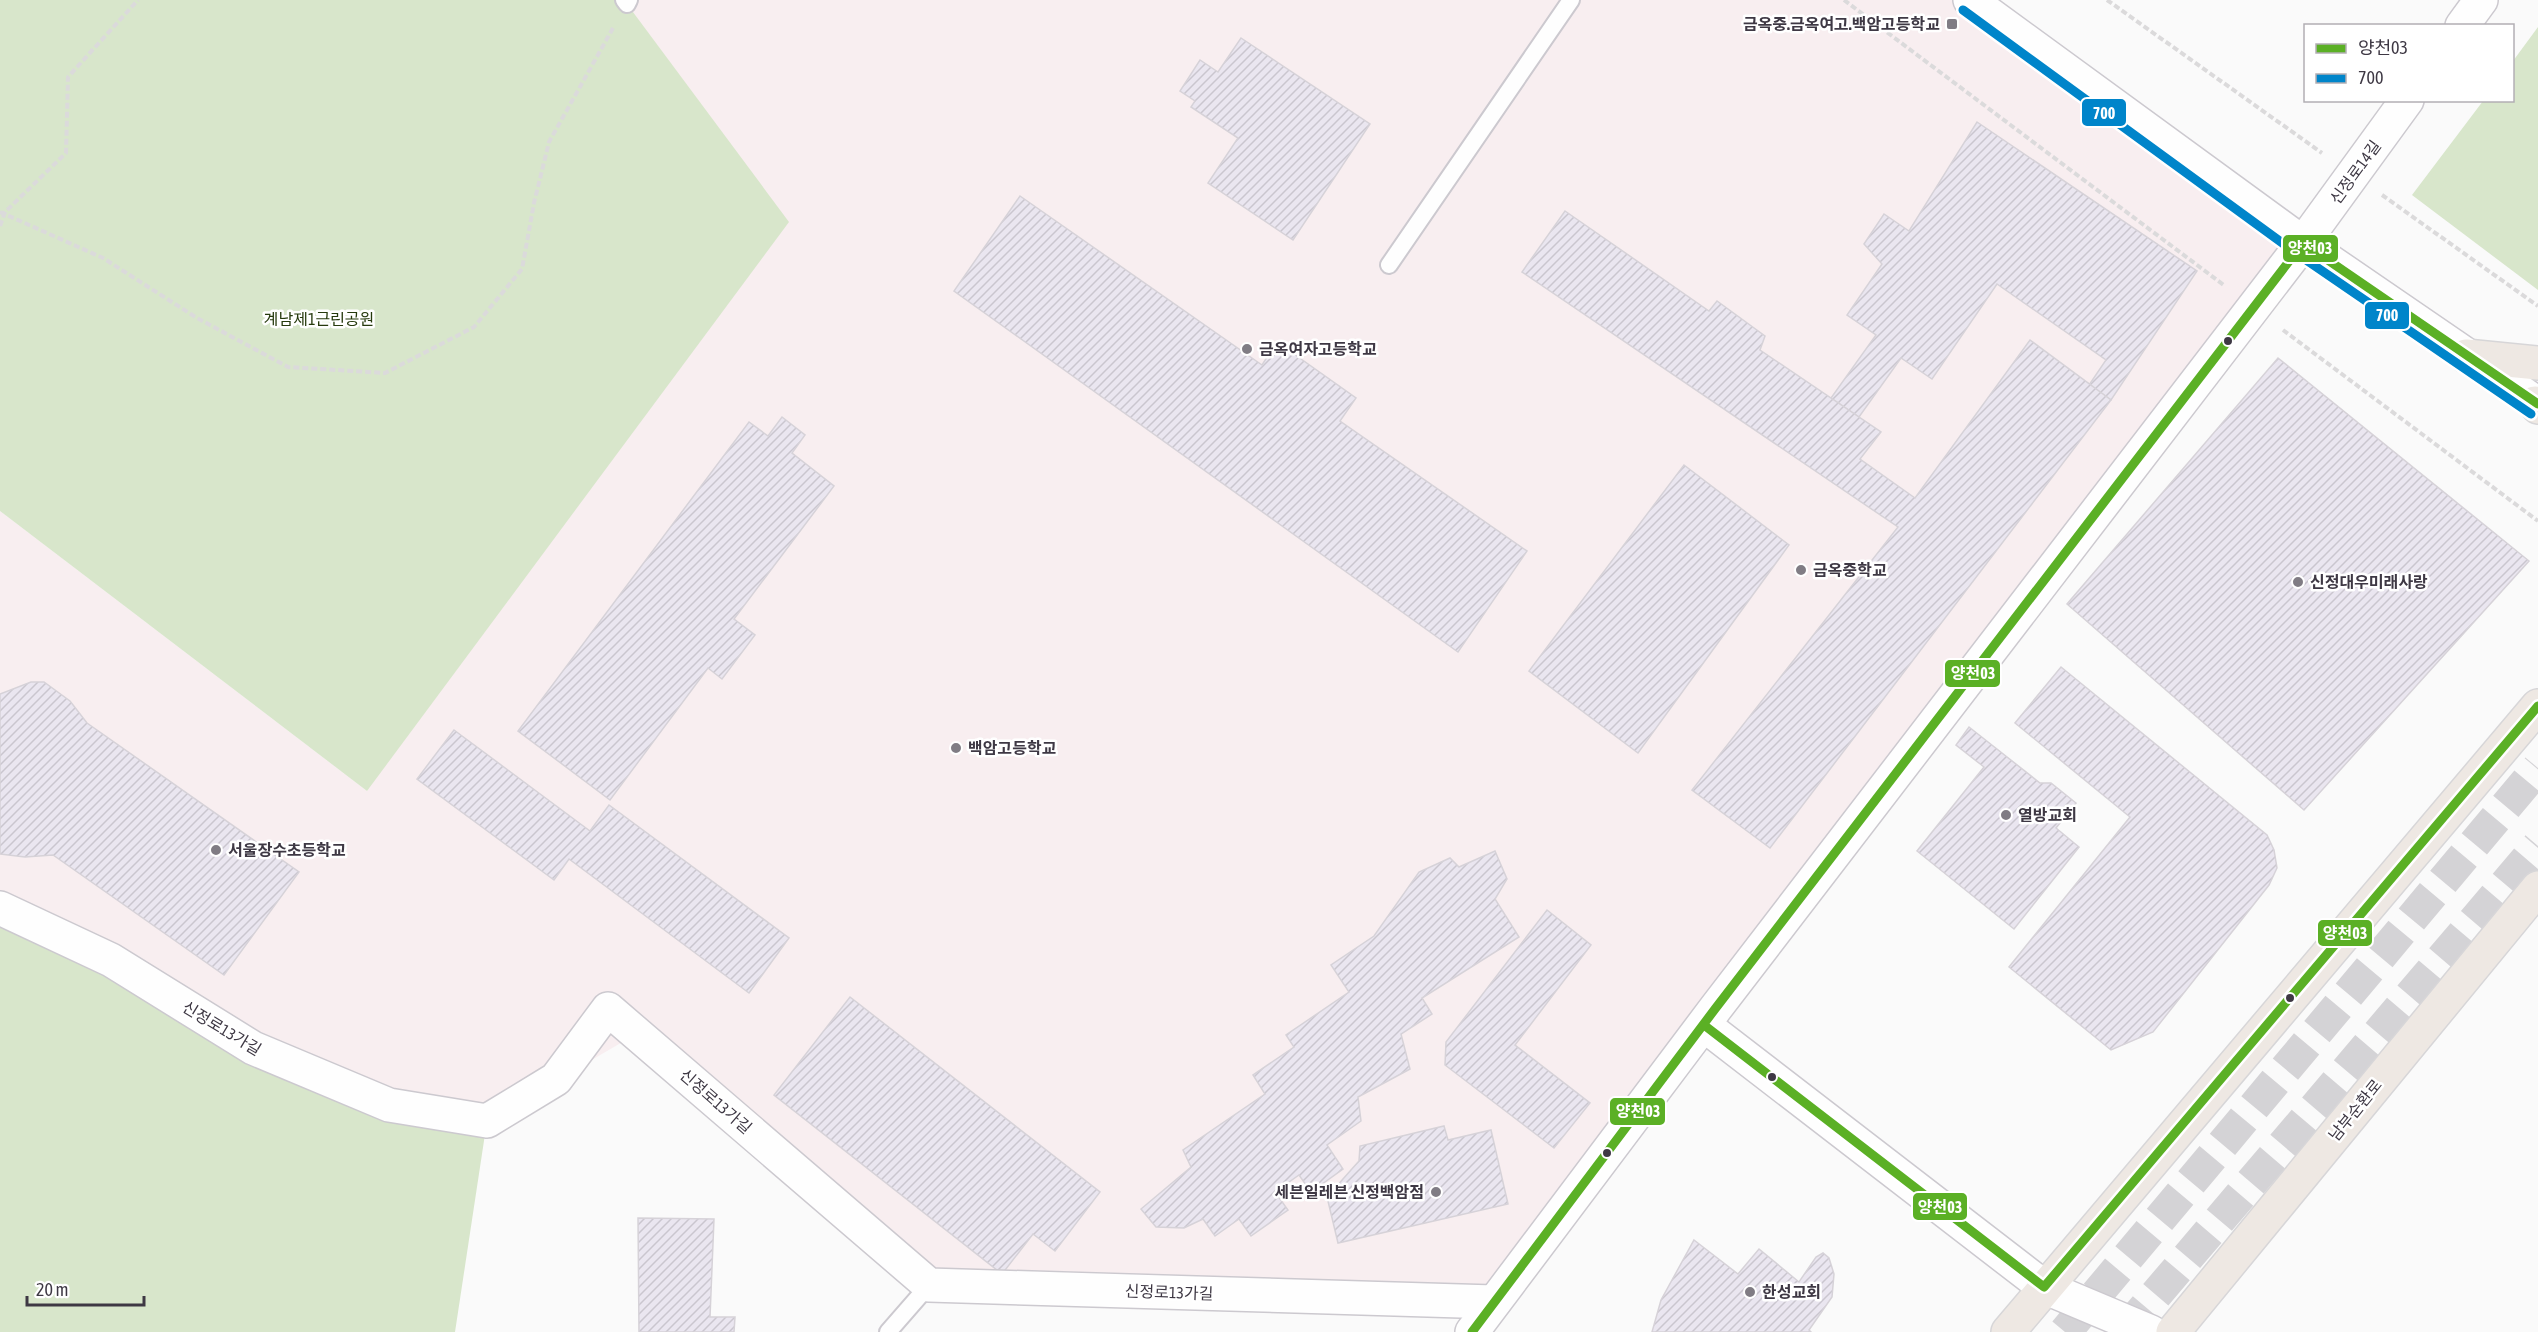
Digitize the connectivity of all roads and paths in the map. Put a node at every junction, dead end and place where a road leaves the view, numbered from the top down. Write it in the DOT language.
graph roads {
  1 [pos="138,0"];
  2 [pos="1571,0"];
  3 [pos="1844,0"];
  4 [pos="1970,0"];
  5 [pos="2481,0"];
  6 [pos="627,1"];
  7 [pos="2463,24"];
  8 [pos="2406,102"];
  9 [pos="2,212"];
  10 [pos="0,226"];
  11 [pos="2302,243"];
  12 [pos="1389,265"];
  13 [pos="2253,307"];
  14 [pos="2466,356"];
  15 [pos="2538,363"];
  16 [pos="2537,405"];
  17 [pos="2538,521"];
  18 [pos="2537,706"];
  19 [pos="2538,888"];
  20 [pos="0,908"];
  21 [pos="1704,1025"];
  22 [pos="929,1285"];
  23 [pos="2044,1287"];
  24 [pos="1494,1302"];
  25 [pos="888,1332"];
  26 [pos="1472,1332"];
  27 [pos="2008,1332"];
  28 [pos="2151,1332"];
  29 [pos="2173,1332"];
  1 -- 9 [label="path"];
  2 -- 12 [label="lane"];
  3 -- 13 [label="path"];
  4 -- 11 [label="street"];
  5 -- 7 [label="street"];
  6 -- 9 [label="path"];
  8 -- 11 [label="street, 신정로14길"];
  9 -- 10 [label="path"];
  11 -- 13 [label="street, 신정로14길"];
  11 -- 14 [label="street"];
  13 -- 17 [label="path"];
  13 -- 21 [label="street, 신정로14길"];
  14 -- 15 [label="main road"];
  14 -- 16 [label="street"];
  18 -- 23 [label="main road"];
  19 -- 29 [label="main road, 남부순환로"];
  20 -- 22 [label="street, 신정로13가길"];
  21 -- 23 [label="street"];
  21 -- 24 [label="street, 신정로14길"];
  22 -- 24 [label="street, 신정로13가길"];
  22 -- 25 [label="lane"];
  23 -- 27 [label="main road"];
  23 -- 28 [label="street"];
  24 -- 26 [label="street, 신정로14길"];
}
